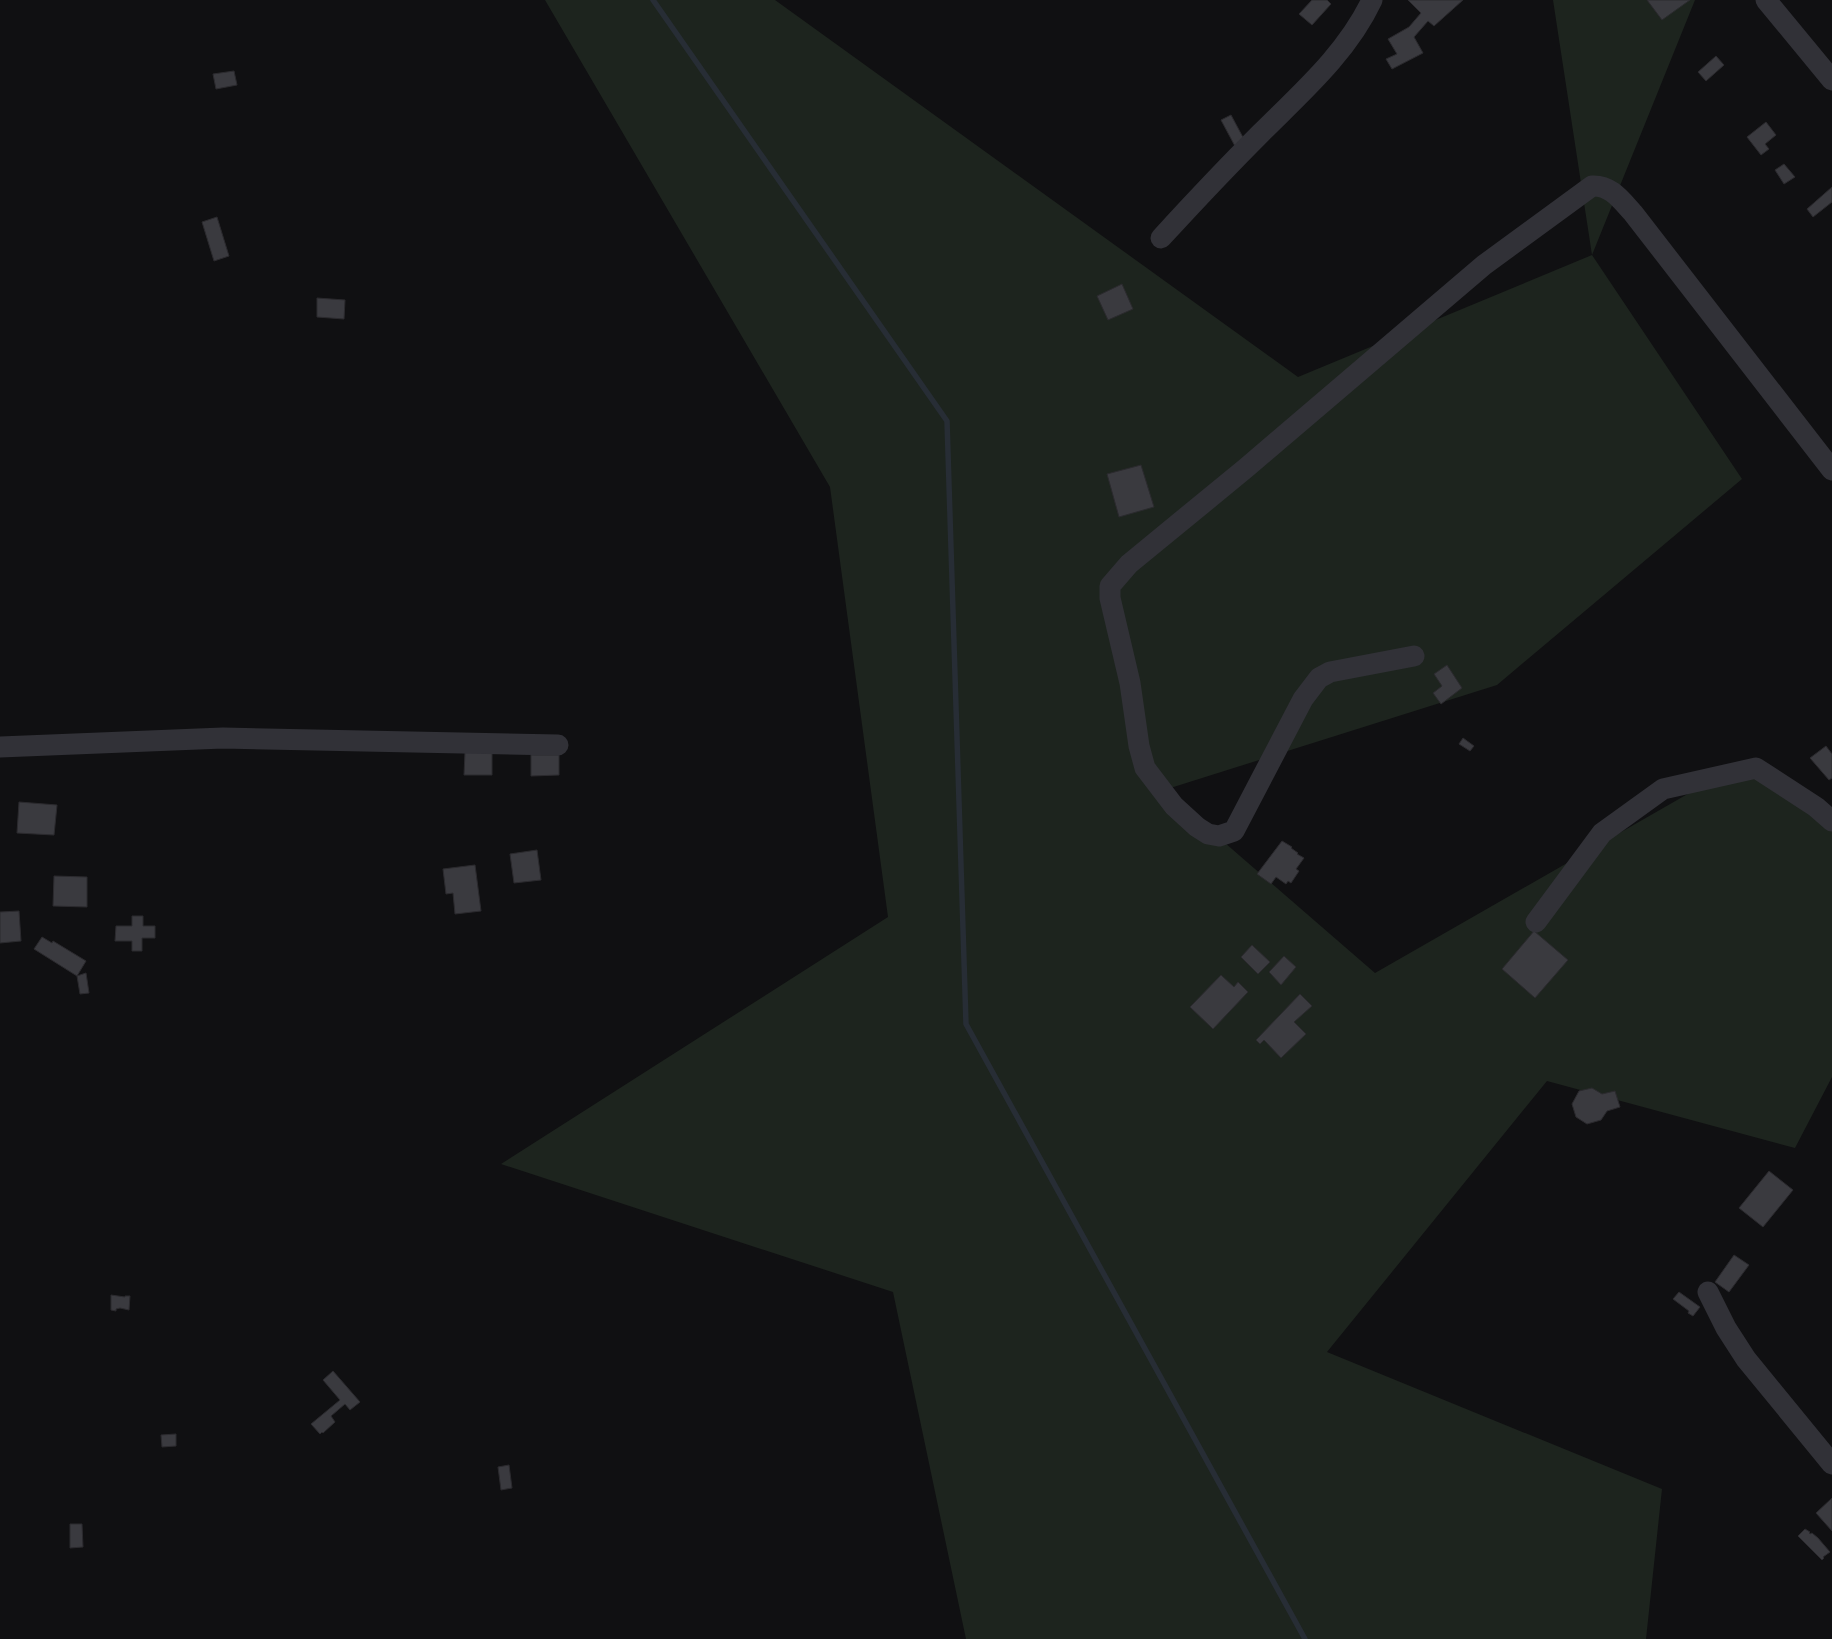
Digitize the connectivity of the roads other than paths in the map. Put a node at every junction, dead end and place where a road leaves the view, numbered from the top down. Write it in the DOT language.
graph roads {
  1 [pos="1372,0"];
  2 [pos="1766,0"];
  3 [pos="1832,80"];
  4 [pos="1162,238"];
  5 [pos="1832,470"];
  6 [pos="1414,656"];
  7 [pos="558,745"];
  8 [pos="0,747"];
  9 [pos="1832,820"];
  10 [pos="1536,922"];
  11 [pos="1708,1292"];
  12 [pos="1832,1464"];
  1 -- 4 [label="street"];
  2 -- 3 [label="street"];
  5 -- 6 [label="street"];
  7 -- 8 [label="street"];
  9 -- 10 [label="street"];
  11 -- 12 [label="street"];
}
